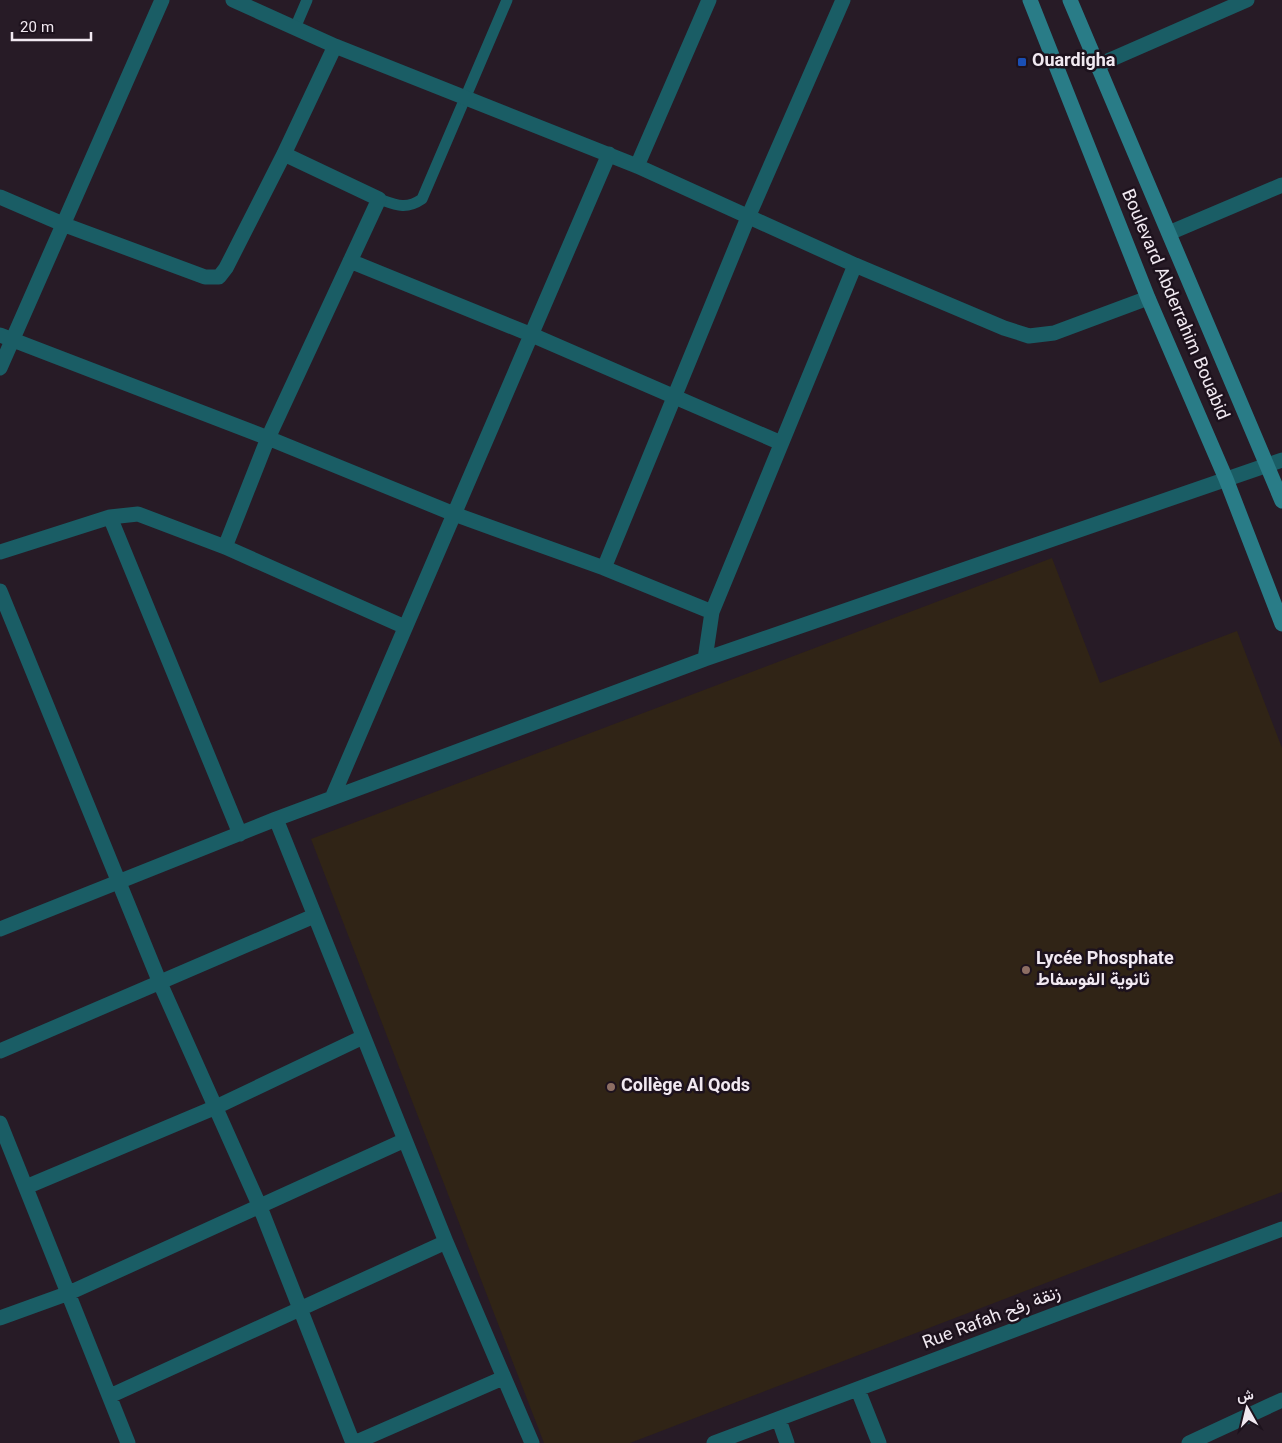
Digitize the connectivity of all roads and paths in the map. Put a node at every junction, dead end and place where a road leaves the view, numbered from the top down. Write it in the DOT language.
graph roads {
  1 [pos="162,0"];
  2 [pos="232,0"];
  3 [pos="307,0"];
  4 [pos="507,0"];
  5 [pos="708,0"];
  6 [pos="843,0"];
  7 [pos="1030,0"];
  8 [pos="1070,0"];
  9 [pos="1247,0"];
  10 [pos="295,28"];
  11 [pos="335,46"];
  12 [pos="1096,66"];
  13 [pos="464,97"];
  14 [pos="284,154"];
  15 [pos="609,154"];
  16 [pos="637,166"];
  17 [pos="1282,185"];
  18 [pos="0,197"];
  19 [pos="379,199"];
  20 [pos="749,216"];
  21 [pos="65,225"];
  22 [pos="1169,233"];
  23 [pos="350,261"];
  24 [pos="855,265"];
  25 [pos="1148,298"];
  26 [pos="532,335"];
  27 [pos="6,338"];
  28 [pos="0,368"];
  29 [pos="674,398"];
  30 [pos="268,438"];
  31 [pos="781,443"];
  32 [pos="1275,463"];
  33 [pos="1226,479"];
  34 [pos="1282,502"];
  35 [pos="454,514"];
  36 [pos="110,517"];
  37 [pos="225,547"];
  38 [pos="0,552"];
  39 [pos="604,568"];
  40 [pos="2,601"];
  41 [pos="712,612"];
  42 [pos="1282,624"];
  43 [pos="405,627"];
  44 [pos="705,659"];
  45 [pos="332,798"];
  46 [pos="276,819"];
  47 [pos="240,834"];
  48 [pos="118,883"];
  49 [pos="314,916"];
  50 [pos="2,924"];
  51 [pos="160,983"];
  52 [pos="363,1037"];
  53 [pos="0,1051"];
  54 [pos="216,1107"];
  55 [pos="0,1123"];
  56 [pos="405,1140"];
  57 [pos="26,1187"];
  58 [pos="260,1207"];
  59 [pos="1282,1229"];
  60 [pos="446,1242"];
  61 [pos="69,1293"];
  62 [pos="301,1310"];
  63 [pos="0,1318"];
  64 [pos="503,1378"];
  65 [pos="858,1390"];
  66 [pos="110,1396"];
  67 [pos="1282,1400"];
  68 [pos="779,1420"];
  69 [pos="128,1443"];
  70 [pos="354,1443"];
  71 [pos="532,1443"];
  72 [pos="714,1443"];
  73 [pos="788,1443"];
  74 [pos="879,1443"];
  75 [pos="1189,1443"];
  1 -- 21 [label="street"];
  2 -- 10 [label="street"];
  3 -- 10 [label="lane"];
  4 -- 13 [label="lane"];
  5 -- 16 [label="street"];
  6 -- 20 [label="street"];
  7 -- 25 [label="main road, Boulevard Abderrahim Bouabid"];
  8 -- 12 [label="main road, Boulevard Abderrahim Bouabid"];
  9 -- 12 [label="street"];
  10 -- 11 [label="street"];
  11 -- 13 [label="street"];
  11 -- 14 [label="street"];
  12 -- 22 [label="main road, Boulevard Abderrahim Bouabid"];
  13 -- 15 [label="street"];
  13 -- 19 [label="lane"];
  14 -- 19 [label="street"];
  14 -- 21 [label="street"];
  15 -- 16 [label="street"];
  15 -- 26 [label="street"];
  16 -- 20 [label="street"];
  17 -- 22 [label="street"];
  18 -- 21 [label="street"];
  19 -- 23 [label="street"];
  20 -- 24 [label="street"];
  20 -- 29 [label="street"];
  21 -- 27 [label="street"];
  22 -- 32 [label="main road, Boulevard Abderrahim Bouabid"];
  23 -- 26 [label="street"];
  23 -- 30 [label="street"];
  24 -- 25 [label="street"];
  24 -- 31 [label="street"];
  25 -- 33 [label="main road, Boulevard Abderrahim Bouabid"];
  26 -- 29 [label="street"];
  26 -- 35 [label="street"];
  27 -- 28 [label="street"];
  27 -- 30 [label="street"];
  29 -- 31 [label="street"];
  29 -- 39 [label="street"];
  30 -- 35 [label="street"];
  30 -- 37 [label="street"];
  31 -- 41 [label="street"];
  32 -- 33 [label="street"];
  32 -- 34 [label="main road, Boulevard Abderrahim Bouabid"];
  33 -- 42 [label="main road, Boulevard Abderrahim Bouabid"];
  33 -- 44 [label="street"];
  35 -- 39 [label="street"];
  35 -- 43 [label="street"];
  36 -- 37 [label="street"];
  36 -- 38 [label="street"];
  36 -- 47 [label="street"];
  37 -- 43 [label="street"];
  39 -- 41 [label="street"];
  40 -- 48 [label="street"];
  41 -- 44 [label="street"];
  43 -- 45 [label="street"];
  44 -- 45 [label="street"];
  45 -- 46 [label="street"];
  46 -- 47 [label="street"];
  46 -- 49 [label="street"];
  47 -- 48 [label="street"];
  48 -- 50 [label="street"];
  48 -- 51 [label="street"];
  49 -- 51 [label="street"];
  49 -- 52 [label="street"];
  51 -- 53 [label="street"];
  51 -- 54 [label="street"];
  52 -- 54 [label="street"];
  52 -- 56 [label="street"];
  54 -- 57 [label="street"];
  54 -- 58 [label="street"];
  55 -- 57 [label="street"];
  56 -- 58 [label="street"];
  56 -- 60 [label="street"];
  57 -- 61 [label="street"];
  58 -- 61 [label="street"];
  58 -- 62 [label="street"];
  59 -- 65 [label="street, Rue Rafah زنقة رفح"];
  60 -- 62 [label="street"];
  60 -- 64 [label="street"];
  61 -- 63 [label="street"];
  61 -- 66 [label="street"];
  62 -- 66 [label="street"];
  62 -- 70 [label="street"];
  64 -- 70 [label="street"];
  64 -- 71 [label="street"];
  65 -- 68 [label="street, Rue Rafah زنقة رفح"];
  65 -- 74 [label="street"];
  66 -- 69 [label="street"];
  67 -- 75 [label="street"];
  68 -- 72 [label="street, Rue Rafah زنقة رفح"];
  68 -- 73 [label="street"];
}
